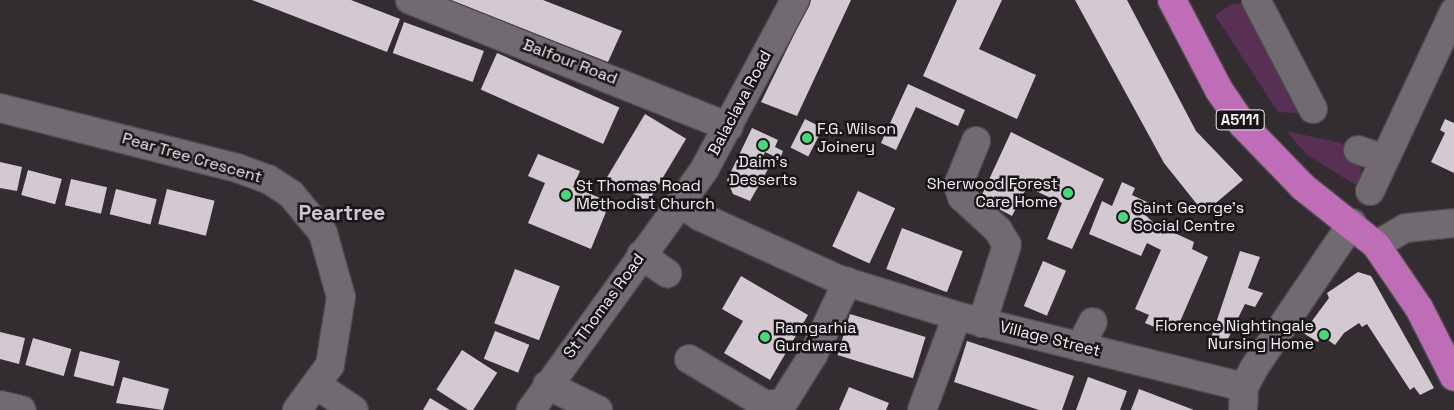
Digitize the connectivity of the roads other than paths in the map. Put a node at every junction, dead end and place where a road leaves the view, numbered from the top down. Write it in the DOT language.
graph roads {
  1 [pos="410,0"];
  2 [pos="795,0"];
  3 [pos="1172,0"];
  4 [pos="1256,0"];
  5 [pos="1454,12"];
  6 [pos="0,108"];
  7 [pos="1313,109"];
  8 [pos="728,127"];
  9 [pos="976,141"];
  10 [pos="1358,150"];
  11 [pos="1385,159"];
  12 [pos="1370,191"];
  13 [pos="680,203"];
  14 [pos="1352,223"];
  15 [pos="1454,223"];
  16 [pos="1376,245"];
  17 [pos="641,255"];
  18 [pos="667,273"];
  19 [pos="847,282"];
  20 [pos="970,319"];
  21 [pos="1092,322"];
  22 [pos="1080,347"];
  23 [pos="689,359"];
  24 [pos="1454,377"];
  25 [pos="318,386"];
  26 [pos="547,386"];
  27 [pos="1244,398"];
  28 [pos="0,405"];
  29 [pos="21,410"];
  30 [pos="297,410"];
  31 [pos="354,410"];
  32 [pos="530,410"];
  33 [pos="598,410"];
  34 [pos="922,410"];
  1 -- 8 [label="street, Balfour Road"];
  2 -- 8 [label="street, Balaclava Road"];
  3 -- 14 [label="highway, A5111"];
  4 -- 7 [label="street"];
  5 -- 11 [label="street"];
  6 -- 25 [label="street, Pear Tree Crescent"];
  8 -- 13 [label="street, Balaclava Road"];
  9 -- 20 [label="street"];
  10 -- 11 [label="street"];
  11 -- 12 [label="street"];
  13 -- 17 [label="street, St Thomas Road"];
  13 -- 19 [label="street, Village Street"];
  14 -- 16 [label="highway, A5111"];
  14 -- 27 [label="street, Village Street"];
  15 -- 16 [label="street"];
  16 -- 24 [label="highway, A5111"];
  17 -- 18 [label="street"];
  17 -- 26 [label="street, St Thomas Road"];
  19 -- 20 [label="street, Village Street"];
  19 -- 23 [label="street"];
  20 -- 22 [label="street, Village Street"];
  20 -- 34 [label="street"];
  21 -- 22 [label="street"];
  22 -- 27 [label="street, Village Street"];
  25 -- 30 [label="street, Pear Tree Crescent"];
  25 -- 31 [label="street"];
  26 -- 32 [label="street, St Thomas Road"];
  26 -- 33 [label="street"];
  28 -- 29 [label="street"];
}
